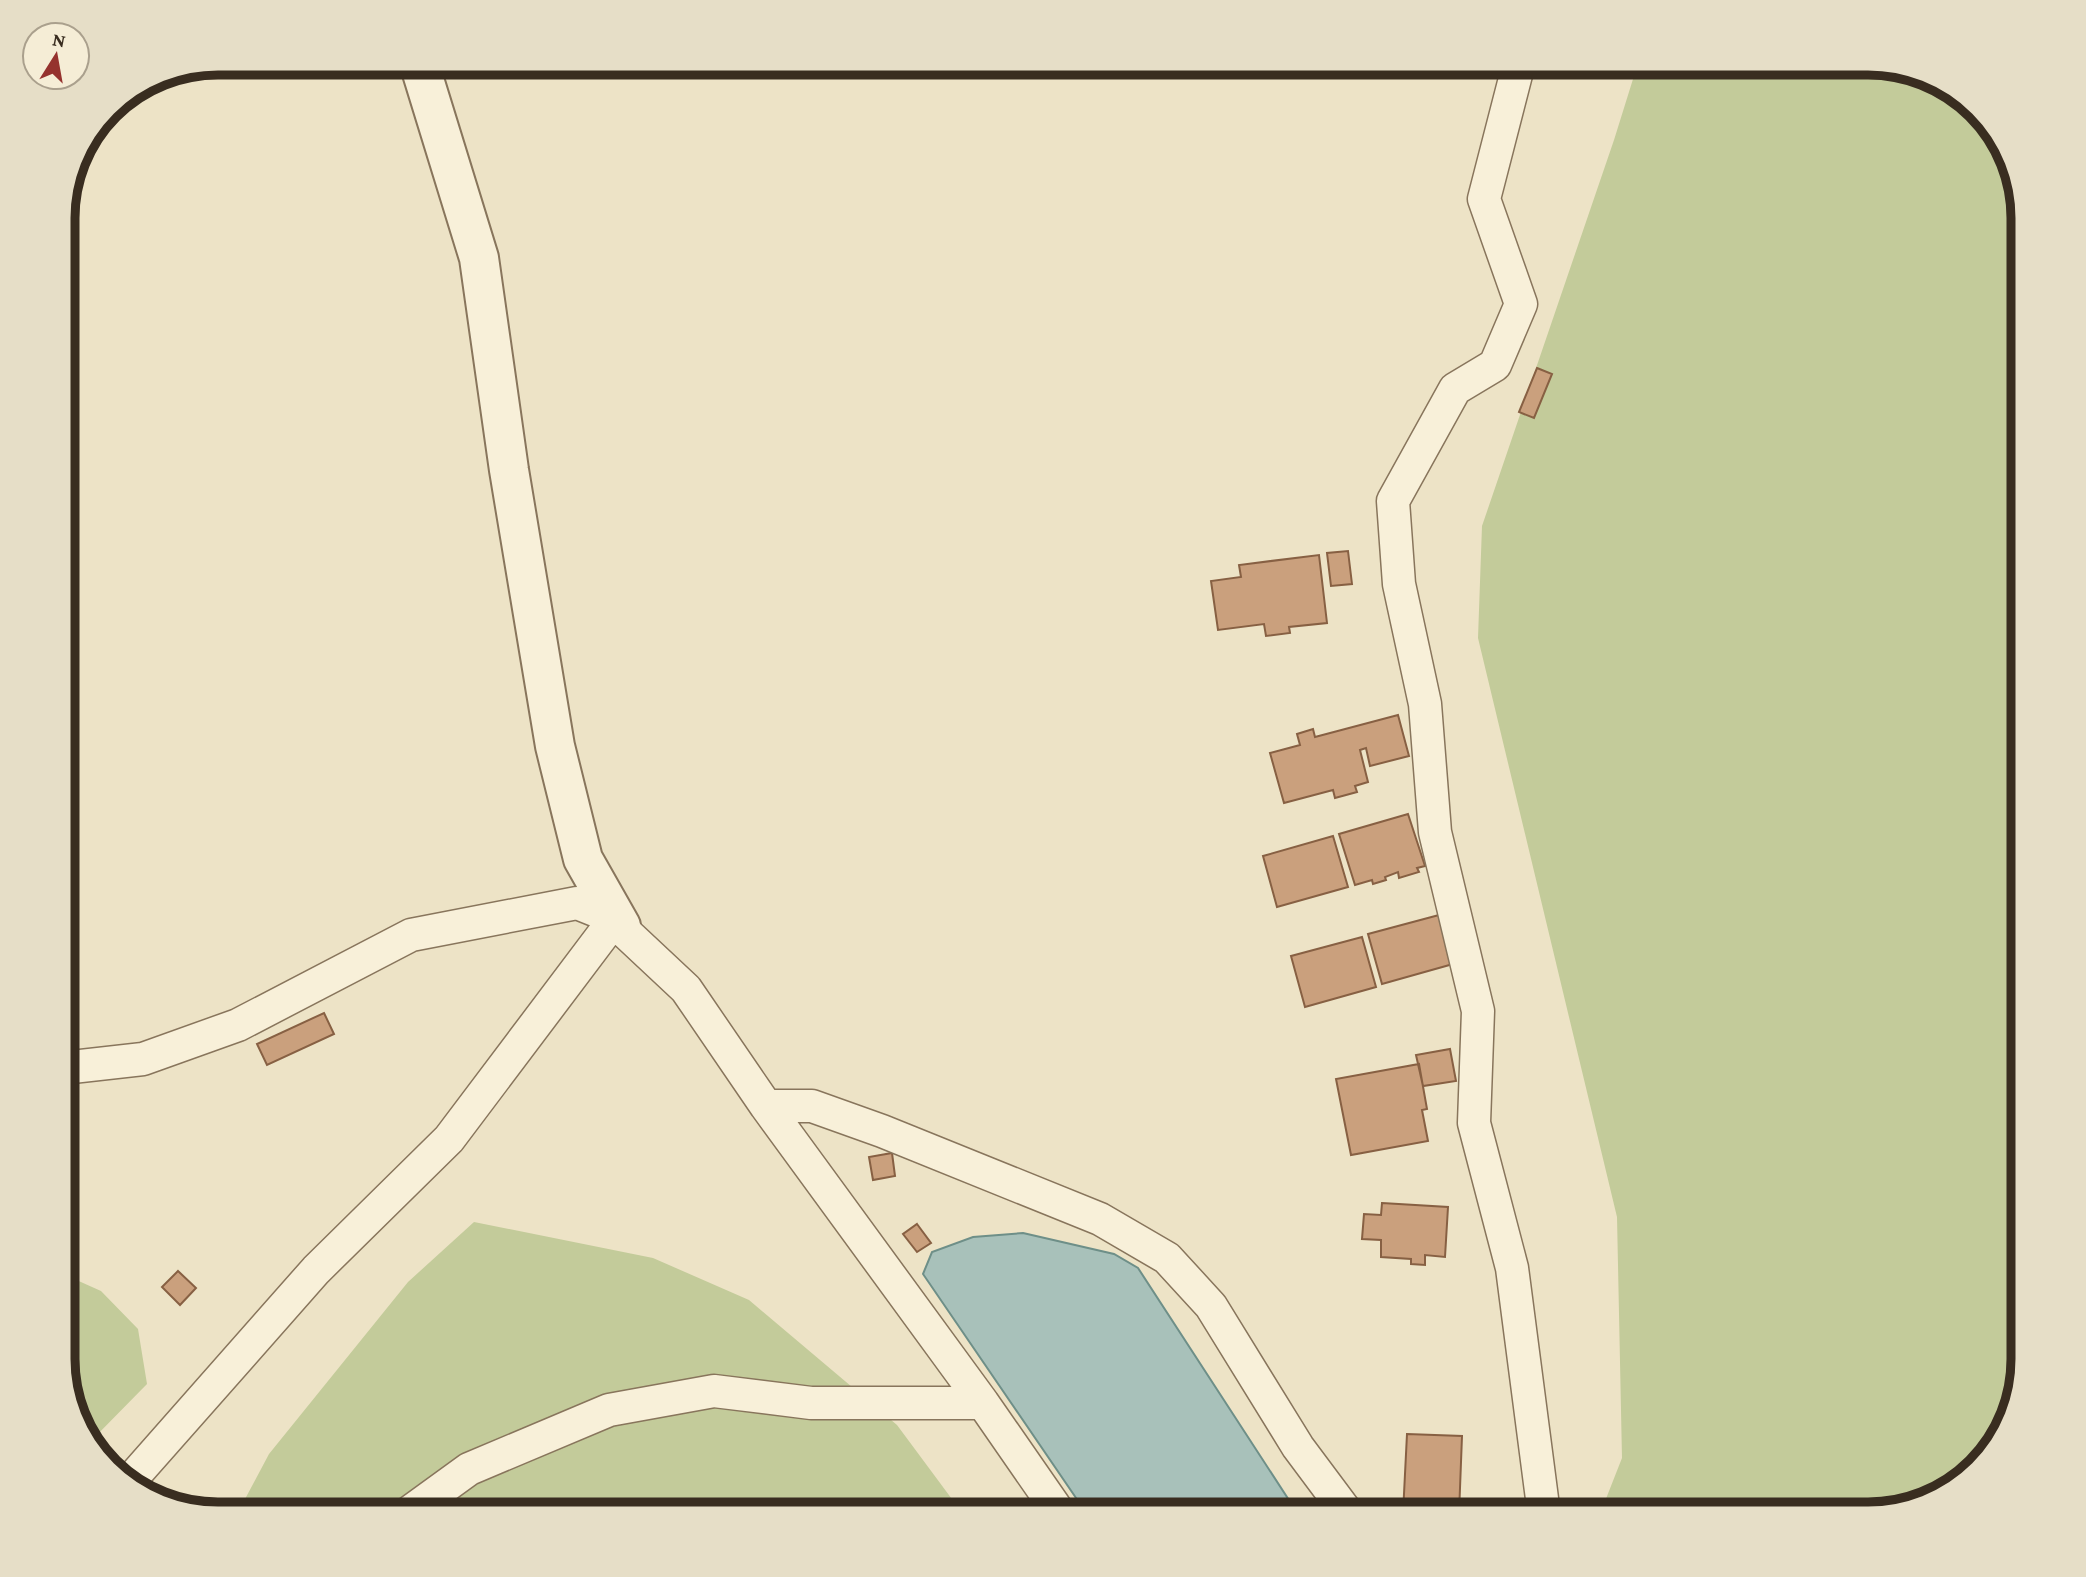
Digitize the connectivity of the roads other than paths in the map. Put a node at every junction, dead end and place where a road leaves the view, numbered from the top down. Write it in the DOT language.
graph roads {
  1 [pos="1516,75"];
  2 [pos="423,76"];
  3 [pos="617,923"];
  4 [pos="76,1067"];
  5 [pos="766,1106"];
  6 [pos="983,1403"];
  7 [pos="135,1475"];
  8 [pos="424,1502"];
  9 [pos="1052,1502"];
  10 [pos="1339,1502"];
  11 [pos="1542,1502"];
  1 -- 11 [label="street"];
  2 -- 3 [label="street"];
  3 -- 4 [label="street"];
  3 -- 5 [label="street"];
  3 -- 7 [label="street"];
  5 -- 6 [label="street"];
  5 -- 10 [label="street"];
  6 -- 8 [label="street"];
  6 -- 9 [label="street"];
}
